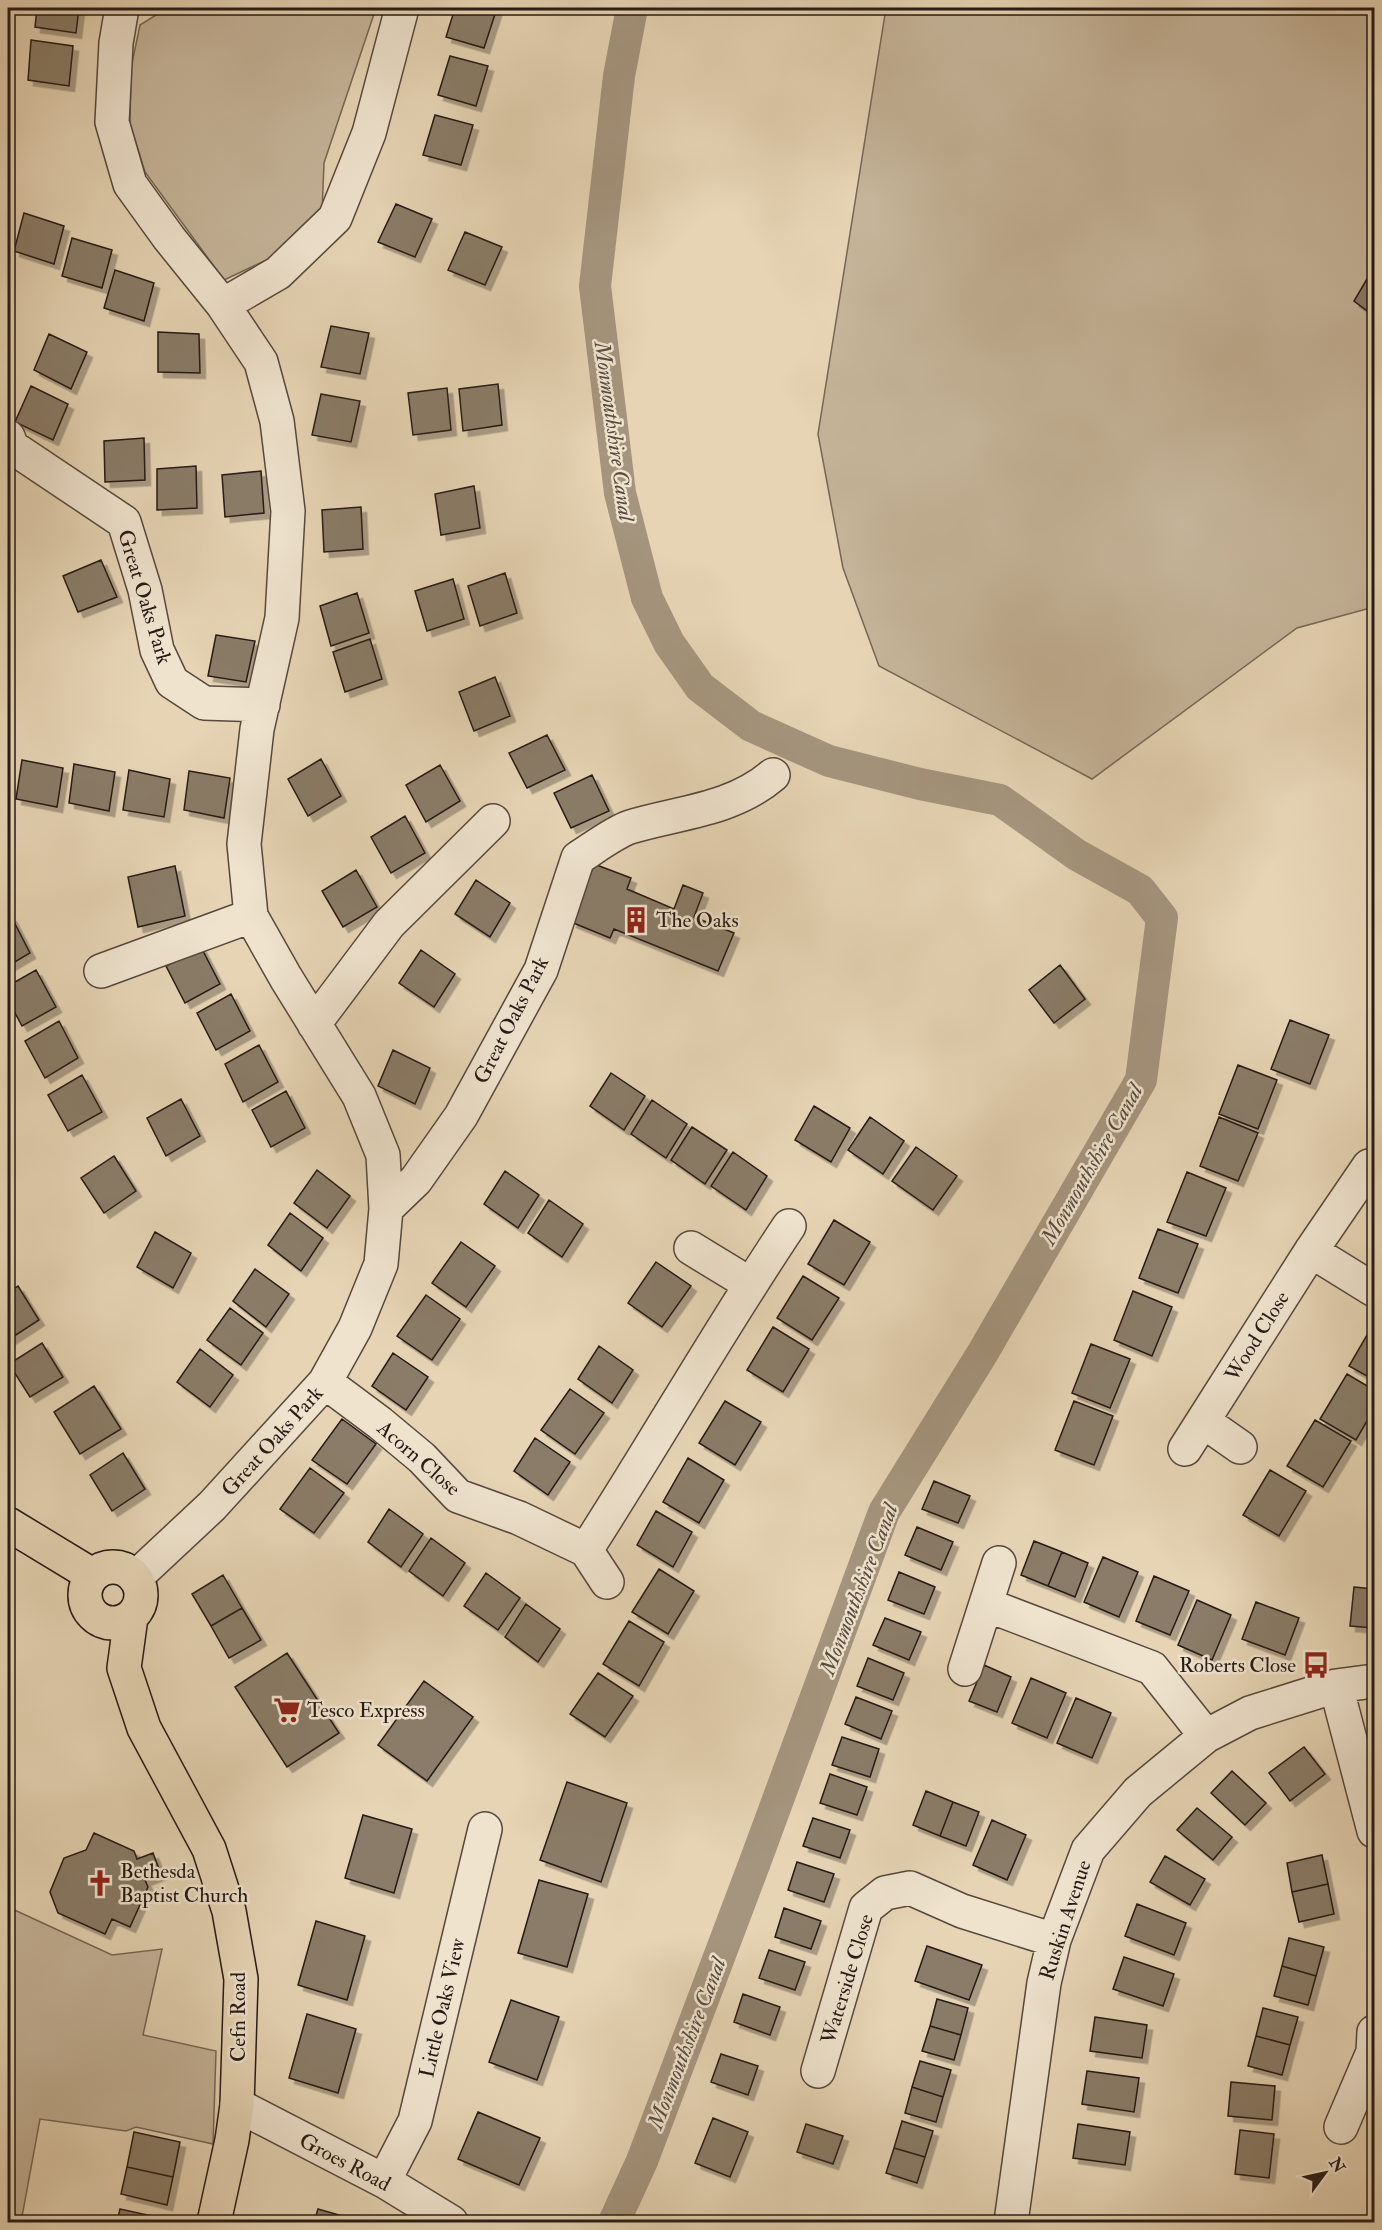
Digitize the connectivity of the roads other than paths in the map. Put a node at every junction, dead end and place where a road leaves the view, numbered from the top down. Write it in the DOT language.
graph roads {
  1 [pos="122,8"];
  2 [pos="402,8"];
  3 [pos="223,305"];
  4 [pos="8,437"];
  5 [pos="263,705"];
  6 [pos="766,781"];
  7 [pos="493,821"];
  8 [pos="251,916"];
  9 [pos="101,971"];
  10 [pos="314,1024"];
  11 [pos="1369,1166"];
  12 [pos="386,1209"];
  13 [pos="789,1226"];
  14 [pos="691,1248"];
  15 [pos="1311,1251"];
  16 [pos="750,1284"];
  17 [pos="1374,1290"];
  18 [pos="325,1382"];
  19 [pos="1203,1421"];
  20 [pos="1240,1448"];
  21 [pos="1185,1449"];
  22 [pos="8,1524"];
  23 [pos="586,1550"];
  24 [pos="999,1563"];
  25 [pos="92,1575"];
  26 [pos="135,1578"];
  27 [pos="607,1582"];
  28 [pos="987,1605"];
  29 [pos="131,1617"];
  30 [pos="965,1669"];
  31 [pos="1374,1680"];
  32 [pos="1336,1686"];
  33 [pos="1206,1736"];
  34 [pos="485,1829"];
  35 [pos="1374,1831"];
  36 [pos="1054,1940"];
  37 [pos="1374,2032"];
  38 [pos="818,2071"];
  39 [pos="237,2105"];
  40 [pos="1341,2127"];
  41 [pos="384,2181"];
  42 [pos="214,2223"];
  43 [pos="452,2223"];
  44 [pos="1011,2223"];
  1 -- 3 [label="street, Great Oaks Park"];
  2 -- 3 [label="street"];
  3 -- 5 [label="street, Great Oaks Park"];
  4 -- 5 [label="street, Great Oaks Park"];
  5 -- 8 [label="street, Great Oaks Park"];
  6 -- 12 [label="street, Great Oaks Park"];
  7 -- 10 [label="street"];
  8 -- 9 [label="street"];
  8 -- 10 [label="street, Great Oaks Park"];
  10 -- 12 [label="street, Great Oaks Park"];
  11 -- 15 [label="street, Wood Close"];
  12 -- 18 [label="street, Great Oaks Park"];
  13 -- 16 [label="street"];
  14 -- 16 [label="street"];
  15 -- 17 [label="street"];
  15 -- 19 [label="street, Wood Close"];
  16 -- 23 [label="street"];
  18 -- 23 [label="street, Acorn Close"];
  18 -- 26 [label="street, Great Oaks Park"];
  19 -- 20 [label="street"];
  19 -- 21 [label="street, Wood Close"];
  22 -- 25 [label="main road"];
  23 -- 27 [label="street"];
  24 -- 28 [label="street"];
  25 -- 26 [label="main road"];
  25 -- 29 [label="main road"];
  26 -- 29 [label="main road, Cefn Road"];
  28 -- 30 [label="street"];
  28 -- 33 [label="street"];
  29 -- 39 [label="main road, Cefn Road"];
  31 -- 32 [label="street, Ruskin Avenue"];
  32 -- 33 [label="street, Ruskin Avenue"];
  32 -- 35 [label="street"];
  33 -- 36 [label="street, Ruskin Avenue"];
  34 -- 41 [label="street, Little Oaks View"];
  36 -- 38 [label="street, Waterside Close"];
  36 -- 44 [label="street, Ruskin Avenue"];
  37 -- 40 [label="street"];
  39 -- 41 [label="street, Groes Road"];
  39 -- 42 [label="main road, Cefn Road"];
  41 -- 43 [label="street, Groes Road"];
}
